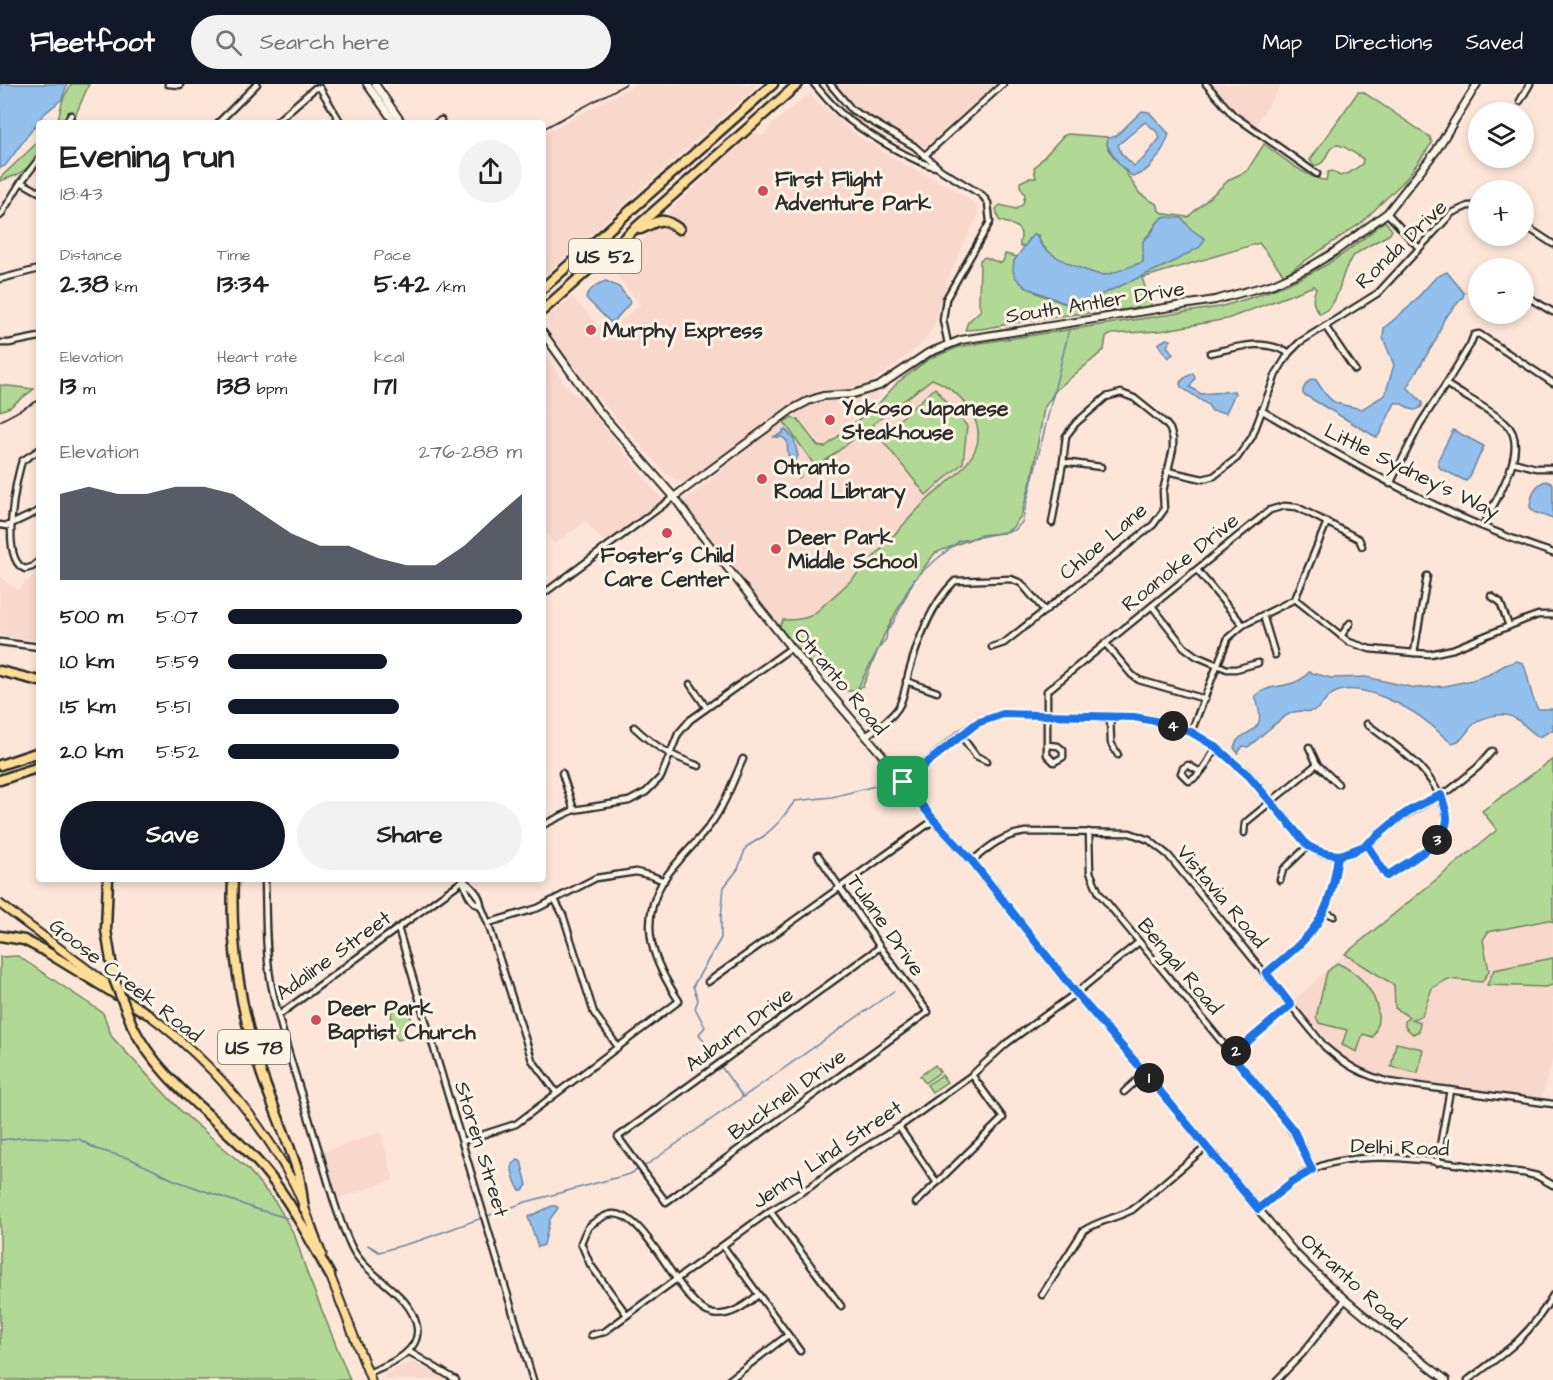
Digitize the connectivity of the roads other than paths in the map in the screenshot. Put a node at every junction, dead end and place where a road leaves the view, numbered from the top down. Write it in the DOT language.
graph roads {
  1 [pos="168,84"];
  2 [pos="257,84"];
  3 [pos="367,84"];
  4 [pos="375,84"];
  5 [pos="773,84"];
  6 [pos="798,84"];
  7 [pos="814,84"];
  8 [pos="830,84"];
  9 [pos="1003,84"];
  10 [pos="1206,84"];
  11 [pos="1477,84"];
  12 [pos="1530,84"];
  13 [pos="180,85"];
  14 [pos="1520,101"];
  15 [pos="71,115"];
  16 [pos="68,120"];
  17 [pos="221,120"];
  18 [pos="278,120"];
  19 [pos="339,120"];
  20 [pos="393,120"];
  21 [pos="400,120"];
  22 [pos="925,155"];
  23 [pos="922,161"];
  24 [pos="36,163"];
  25 [pos="937,167"];
  26 [pos="1317,174"];
  27 [pos="21,182"];
  28 [pos="36,190"];
  29 [pos="1468,206"];
  30 [pos="1387,213"];
  31 [pos="0,216"];
  32 [pos="679,229"];
  33 [pos="1534,232"];
  34 [pos="630,234"];
  35 [pos="1553,244"];
  36 [pos="1419,248"];
  37 [pos="36,270"];
  38 [pos="0,279"];
  39 [pos="546,285"];
  40 [pos="1534,301"];
  41 [pos="546,307"];
  42 [pos="1553,312"];
  43 [pos="1325,326"];
  44 [pos="546,337"];
  45 [pos="36,338"];
  46 [pos="0,343"];
  47 [pos="948,344"];
  48 [pos="1210,353"];
  49 [pos="1289,353"];
  50 [pos="1355,370"];
  51 [pos="1553,383"];
  52 [pos="1446,384"];
  53 [pos="1261,410"];
  54 [pos="36,452"];
  55 [pos="1063,462"];
  56 [pos="1513,462"];
  57 [pos="1101,467"];
  58 [pos="1553,468"];
  59 [pos="1167,471"];
  60 [pos="1390,484"];
  61 [pos="674,497"];
  62 [pos="36,512"];
  63 [pos="1327,522"];
  64 [pos="1052,523"];
  65 [pos="0,525"];
  66 [pos="7,526"];
  67 [pos="1483,526"];
  68 [pos="1362,546"];
  69 [pos="1553,553"];
  70 [pos="36,564"];
  71 [pos="1197,570"];
  72 [pos="1427,576"];
  73 [pos="546,592"];
  74 [pos="1491,596"];
  75 [pos="1295,599"];
  76 [pos="1152,606"];
  77 [pos="1045,611"];
  78 [pos="1263,615"];
  79 [pos="1553,615"];
  80 [pos="1350,623"];
  81 [pos="1243,625"];
  82 [pos="1509,626"];
  83 [pos="1341,636"];
  84 [pos="0,642"];
  85 [pos="1105,643"];
  86 [pos="992,646"];
  87 [pos="36,647"];
  88 [pos="791,648"];
  89 [pos="1414,653"];
  90 [pos="1275,655"];
  91 [pos="1258,663"];
  92 [pos="1217,664"];
  93 [pos="0,671"];
  94 [pos="36,680"];
  95 [pos="906,681"];
  96 [pos="690,684"];
  97 [pos="937,692"];
  98 [pos="1205,699"];
  99 [pos="706,707"];
  100 [pos="1047,714"];
  101 [pos="1110,716"];
  102 [pos="1367,724"];
  103 [pos="633,727"];
  104 [pos="1191,732"];
  105 [pos="960,734"];
  106 [pos="866,736"];
  107 [pos="1047,745"];
  108 [pos="1216,747"];
  109 [pos="1309,747"];
  110 [pos="1492,751"];
  111 [pos="36,753"];
  112 [pos="669,755"];
  113 [pos="1118,755"];
  114 [pos="743,759"];
  115 [pos="987,761"];
  116 [pos="1317,764"];
  117 [pos="0,765"];
  118 [pos="699,766"];
  119 [pos="36,767"];
  120 [pos="1200,772"];
  121 [pos="562,773"];
  122 [pos="0,780"];
  123 [pos="903,782"];
  124 [pos="1338,784"];
  125 [pos="1441,795"];
  126 [pos="1270,801"];
  127 [pos="574,810"];
  128 [pos="934,820"];
  129 [pos="546,824"];
  130 [pos="1089,832"];
  131 [pos="1244,833"];
  132 [pos="1367,845"];
  133 [pos="1308,846"];
  134 [pos="818,855"];
  135 [pos="1338,856"];
  136 [pos="972,861"];
  137 [pos="1280,880"];
  138 [pos="663,881"];
  139 [pos="108,882"];
  140 [pos="233,882"];
  141 [pos="266,882"];
  142 [pos="461,882"];
  143 [pos="466,882"];
  144 [pos="840,888"];
  145 [pos="555,900"];
  146 [pos="0,904"];
  147 [pos="1325,912"];
  148 [pos="1334,916"];
  149 [pos="488,923"];
  150 [pos="398,928"];
  151 [pos="0,936"];
  152 [pos="1139,942"];
  153 [pos="880,948"];
  154 [pos="1266,973"];
  155 [pos="708,982"];
  156 [pos="1076,993"];
  157 [pos="1291,1005"];
  158 [pos="928,1012"];
  159 [pos="148,1014"];
  160 [pos="279,1015"];
  161 [pos="618,1047"];
  162 [pos="1232,1055"];
  163 [pos="1145,1073"];
  164 [pos="972,1075"];
  165 [pos="1449,1090"];
  166 [pos="556,1092"];
  167 [pos="1125,1092"];
  168 [pos="1553,1104"];
  169 [pos="899,1127"];
  170 [pos="463,1141"];
  171 [pos="1206,1147"];
  172 [pos="1437,1163"];
  173 [pos="1312,1170"];
  174 [pos="643,1171"];
  175 [pos="937,1183"];
  176 [pos="1553,1185"];
  177 [pos="916,1203"];
  178 [pos="304,1208"];
  179 [pos="1258,1209"];
  180 [pos="770,1211"];
  181 [pos="723,1246"];
  182 [pos="330,1275"];
  183 [pos="676,1279"];
  184 [pos="758,1295"];
  185 [pos="1042,1295"];
  186 [pos="1553,1295"];
  187 [pos="1345,1300"];
  188 [pos="841,1306"];
  189 [pos="627,1315"];
  190 [pos="591,1335"];
  191 [pos="788,1335"];
  192 [pos="408,1351"];
  193 [pos="800,1351"];
  194 [pos="369,1376"];
  195 [pos="456,1380"];
  196 [pos="533,1380"];
  197 [pos="729,1380"];
  198 [pos="1276,1380"];
  199 [pos="1446,1380"];
  200 [pos="1468,1380"];
  1 -- 13 [label="street"];
  2 -- 17 [label="street"];
  3 -- 20 [label="street"];
  4 -- 21 [label="street"];
  5 -- 39 [label="highway, US 52"];
  6 -- 34 [label="highway, US 52"];
  7 -- 23 [label="street"];
  8 -- 22 [label="street"];
  9 -- 22 [label="street"];
  10 -- 26 [label="street"];
  11 -- 30 [label="street, South Antler Drive"];
  12 -- 14 [label="street"];
  15 -- 16 [label="street"];
  18 -- 19 [label="street"];
  22 -- 23 [label="street"];
  22 -- 25 [label="street"];
  23 -- 25 [label="street"];
  24 -- 27 [label="street"];
  25 -- 47 [label="street"];
  27 -- 28 [label="street"];
  27 -- 31 [label="street"];
  29 -- 36 [label="street, Ronda Drive"];
  30 -- 36 [label="street"];
  30 -- 47 [label="street, South Antler Drive"];
  32 -- 34 [label="highway"];
  33 -- 35 [label="street"];
  34 -- 41 [label="highway, US 52"];
  36 -- 43 [label="street, Ronda Drive"];
  37 -- 38 [label="street"];
  40 -- 42 [label="street"];
  43 -- 49 [label="street, Ronda Drive"];
  43 -- 50 [label="street"];
  44 -- 61 [label="street, Otranto Road"];
  45 -- 46 [label="street"];
  47 -- 61 [label="street, South Antler Drive"];
  48 -- 49 [label="street"];
  49 -- 53 [label="street"];
  51 -- 52 [label="street"];
  52 -- 56 [label="street"];
  52 -- 60 [label="street"];
  53 -- 59 [label="street"];
  53 -- 60 [label="street, Little Sydney's Way"];
  54 -- 66 [label="street"];
  55 -- 57 [label="street"];
  55 -- 59 [label="street, Chloe Lane"];
  55 -- 64 [label="street, Chloe Lane"];
  56 -- 58 [label="street"];
  56 -- 67 [label="street"];
  59 -- 77 [label="street, Chloe Lane"];
  60 -- 67 [label="street, Little Sydney's Way"];
  61 -- 73 [label="street"];
  61 -- 88 [label="street, Otranto Road"];
  62 -- 66 [label="street"];
  63 -- 68 [label="street, Roanoke Drive"];
  63 -- 71 [label="street, Roanoke Drive"];
  63 -- 75 [label="street"];
  65 -- 66 [label="street"];
  66 -- 70 [label="street"];
  67 -- 69 [label="street, Little Sydney's Way"];
  71 -- 76 [label="street, Roanoke Drive"];
  71 -- 81 [label="street"];
  72 -- 89 [label="street"];
  74 -- 82 [label="street"];
  75 -- 78 [label="street"];
  75 -- 83 [label="street"];
  76 -- 85 [label="street, Roanoke Drive"];
  76 -- 92 [label="street"];
  77 -- 86 [label="street, Chloe Lane"];
  77 -- 95 [label="street"];
  78 -- 81 [label="street"];
  78 -- 90 [label="street"];
  79 -- 82 [label="street"];
  80 -- 83 [label="street"];
  81 -- 92 [label="street"];
  82 -- 89 [label="street"];
  83 -- 89 [label="street"];
  84 -- 87 [label="street"];
  85 -- 98 [label="street"];
  85 -- 100 [label="street, Roanoke Drive"];
  88 -- 99 [label="street"];
  88 -- 106 [label="street, Otranto Road"];
  91 -- 92 [label="street"];
  92 -- 98 [label="street"];
  93 -- 94 [label="highway"];
  95 -- 97 [label="street"];
  95 -- 106 [label="street"];
  96 -- 99 [label="street"];
  98 -- 104 [label="street"];
  99 -- 112 [label="street"];
  100 -- 101 [label="street"];
  100 -- 105 [label="street"];
  100 -- 107 [label="street"];
  101 -- 104 [label="street"];
  101 -- 113 [label="street"];
  102 -- 125 [label="street"];
  103 -- 112 [label="street"];
  104 -- 108 [label="street"];
  105 -- 115 [label="street"];
  105 -- 123 [label="street"];
  106 -- 123 [label="street, Otranto Road"];
  108 -- 120 [label="street"];
  108 -- 126 [label="street"];
  109 -- 116 [label="street"];
  110 -- 125 [label="street"];
  111 -- 117 [label="highway"];
  112 -- 118 [label="street"];
  112 -- 127 [label="street"];
  114 -- 138 [label="street"];
  116 -- 124 [label="street"];
  116 -- 126 [label="street"];
  119 -- 122 [label="highway"];
  121 -- 127 [label="street"];
  123 -- 128 [label="street, Otranto Road"];
  125 -- 132 [label="street"];
  125 -- 132 [label="street"];
  126 -- 131 [label="street"];
  126 -- 133 [label="street"];
  127 -- 129 [label="street"];
  128 -- 136 [label="street, Otranto Road"];
  128 -- 144 [label="street"];
  130 -- 136 [label="street, Vistavia Road"];
  130 -- 152 [label="street, Bengal Road"];
  130 -- 154 [label="street, Vistavia Road"];
  132 -- 135 [label="street"];
  133 -- 135 [label="street"];
  133 -- 137 [label="street"];
  134 -- 144 [label="street, Tulane Drive"];
  135 -- 147 [label="street"];
  136 -- 156 [label="street, Otranto Road"];
  138 -- 145 [label="street"];
  138 -- 161 [label="street"];
  139 -- 182 [label="highway, US 78, bridge"];
  140 -- 178 [label="highway, US 78"];
  141 -- 160 [label="street"];
  142 -- 150 [label="street, Adaline Street"];
  143 -- 149 [label="street"];
  144 -- 153 [label="street, Tulane Drive"];
  144 -- 155 [label="street"];
  145 -- 149 [label="street"];
  145 -- 161 [label="street"];
  146 -- 159 [label="main road, Goose Creek Road"];
  147 -- 148 [label="street"];
  147 -- 154 [label="street"];
  149 -- 166 [label="street"];
  150 -- 160 [label="street, Adaline Street"];
  150 -- 170 [label="street, Storen Street"];
  151 -- 159 [label="highway"];
  152 -- 156 [label="street, Jenny Lind Street"];
  152 -- 162 [label="street, Bengal Road"];
  153 -- 158 [label="street, Tulane Drive"];
  153 -- 174 [label="street, Auburn Drive"];
  154 -- 157 [label="street, Vistavia Road"];
  156 -- 163 [label="street, Otranto Road"];
  156 -- 164 [label="street, Jenny Lind Street"];
  157 -- 162 [label="street"];
  157 -- 165 [label="street, Vistavia Road"];
  158 -- 174 [label="street, Bucknell Drive"];
  159 -- 178 [label="main road, Goose Creek Road"];
  160 -- 192 [label="street"];
  161 -- 166 [label="street"];
  162 -- 173 [label="street, Bengal Road"];
  163 -- 167 [label="street"];
  163 -- 171 [label="street, Otranto Road"];
  164 -- 169 [label="street, Jenny Lind Street"];
  164 -- 175 [label="street"];
  165 -- 168 [label="street, Vistavia Road"];
  165 -- 172 [label="street"];
  166 -- 170 [label="street"];
  169 -- 175 [label="street"];
  169 -- 180 [label="street, Jenny Lind Street"];
  170 -- 196 [label="street, Storen Street"];
  171 -- 179 [label="street, Otranto Road"];
  171 -- 185 [label="street"];
  172 -- 173 [label="street, Delhi Road"];
  172 -- 176 [label="street, Delhi Road"];
  173 -- 179 [label="street, Delhi Road"];
  175 -- 177 [label="street"];
  178 -- 182 [label="main road, US 78"];
  179 -- 187 [label="street, Otranto Road"];
  180 -- 181 [label="street, Jenny Lind Street"];
  180 -- 188 [label="street"];
  181 -- 183 [label="street, Jenny Lind Street"];
  181 -- 184 [label="street"];
  182 -- 194 [label="main road, US 78"];
  183 -- 184 [label="street"];
  183 -- 189 [label="street, Jenny Lind Street"];
  183 -- 189 [label="street"];
  184 -- 191 [label="street"];
  186 -- 200 [label="street"];
  187 -- 198 [label="street"];
  187 -- 199 [label="street, Otranto Road"];
  189 -- 190 [label="street, Jenny Lind Street"];
  191 -- 193 [label="street"];
  191 -- 197 [label="street"];
  192 -- 194 [label="street"];
  192 -- 195 [label="street"];
}
